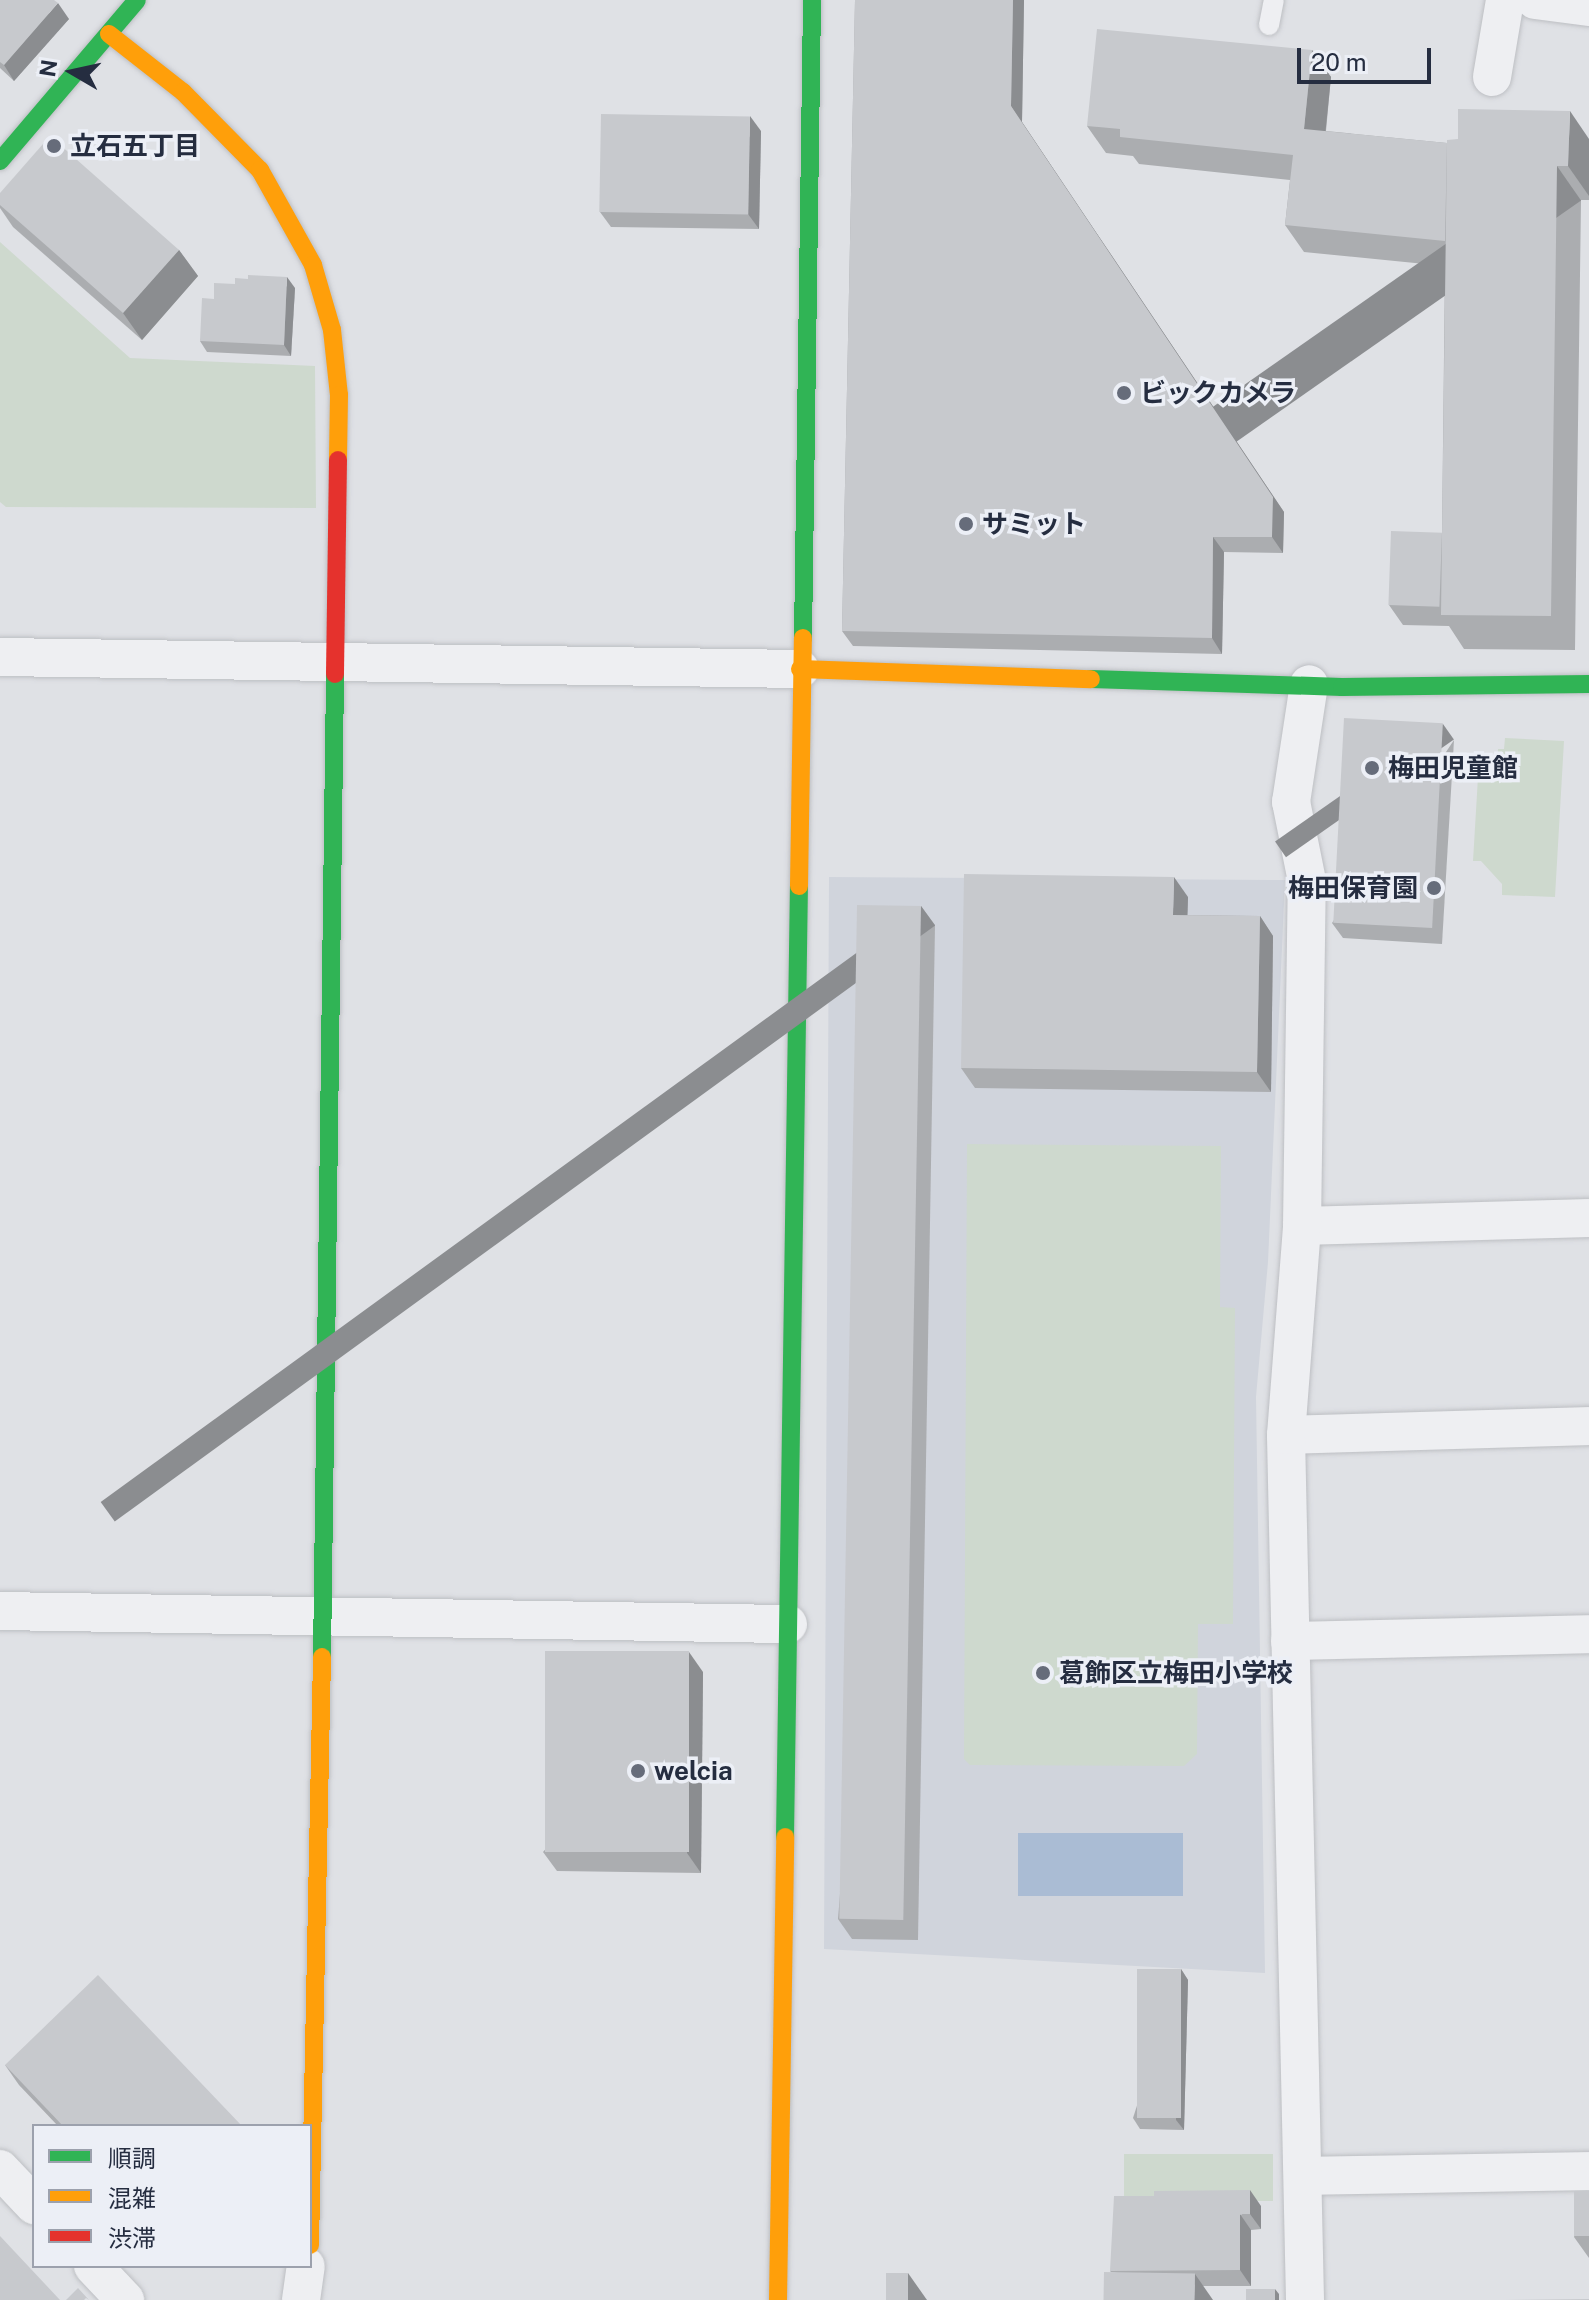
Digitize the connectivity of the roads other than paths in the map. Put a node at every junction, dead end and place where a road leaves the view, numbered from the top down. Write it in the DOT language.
graph roads {
  1 [pos="137,0"];
  2 [pos="812,0"];
  3 [pos="1274,0"];
  4 [pos="1505,0"];
  5 [pos="1535,0"];
  6 [pos="1589,7"];
  7 [pos="1269,25"];
  8 [pos="109,34"];
  9 [pos="1492,77"];
  10 [pos="0,161"];
  11 [pos="0,657"];
  12 [pos="335,662"];
  13 [pos="800,669"];
  14 [pos="1309,684"];
  15 [pos="1589,684"];
  16 [pos="1589,1218"];
  17 [pos="1302,1226"];
  18 [pos="1589,1426"];
  19 [pos="1286,1435"];
  20 [pos="0,1611"];
  21 [pos="323,1615"];
  22 [pos="788,1624"];
  23 [pos="1589,1634"];
  24 [pos="1290,1641"];
  25 [pos="0,2169"];
  26 [pos="1589,2171"];
  27 [pos="1303,2176"];
  28 [pos="32,2203"];
  29 [pos="312,2231"];
  30 [pos="95,2268"];
  31 [pos="306,2268"];
  32 [pos="125,2300"];
  33 [pos="301,2300"];
  34 [pos="778,2300"];
  35 [pos="1305,2300"];
  1 -- 8 [label="street"];
  2 -- 13 [label="street"];
  3 -- 7 [label="lane"];
  4 -- 9 [label="street"];
  5 -- 6 [label="street"];
  8 -- 10 [label="street"];
  8 -- 12 [label="street"];
  11 -- 12 [label="street"];
  12 -- 13 [label="street"];
  12 -- 21 [label="street"];
  13 -- 14 [label="street"];
  13 -- 22 [label="street"];
  14 -- 15 [label="street"];
  14 -- 17 [label="street"];
  16 -- 17 [label="street"];
  17 -- 19 [label="street"];
  18 -- 19 [label="street"];
  19 -- 24 [label="street"];
  20 -- 21 [label="street"];
  21 -- 22 [label="street"];
  21 -- 29 [label="street"];
  22 -- 34 [label="street"];
  23 -- 24 [label="street"];
  24 -- 27 [label="street"];
  25 -- 28 [label="street"];
  26 -- 27 [label="street"];
  27 -- 35 [label="street"];
  30 -- 32 [label="street"];
  31 -- 33 [label="street"];
}
